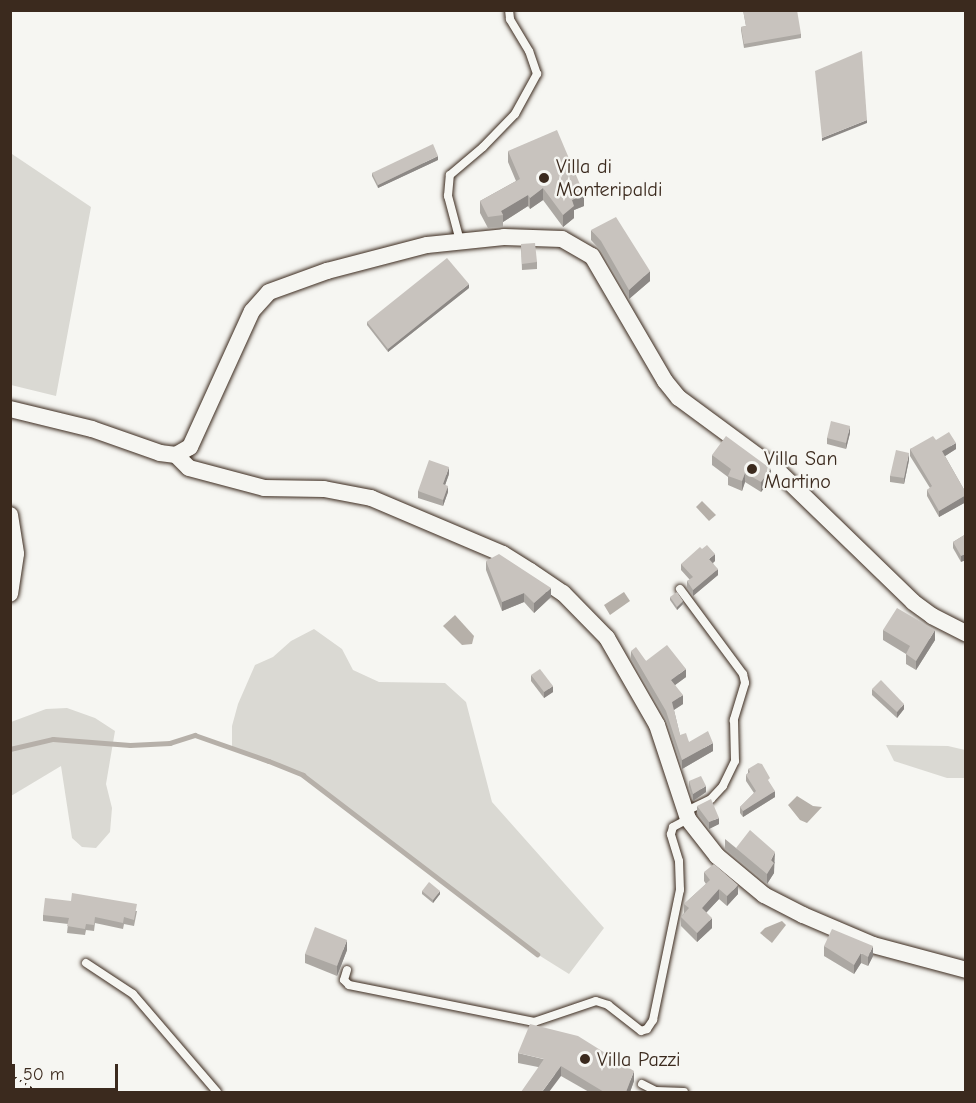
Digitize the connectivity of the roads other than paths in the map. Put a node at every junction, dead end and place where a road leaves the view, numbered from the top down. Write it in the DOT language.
graph roads {
  1 [pos="509,10"];
  2 [pos="460,242"];
  3 [pos="10,409"];
  4 [pos="176,455"];
  5 [pos="10,515"];
  6 [pos="680,589"];
  7 [pos="10,594"];
  8 [pos="966,633"];
  9 [pos="687,815"];
  10 [pos="86,963"];
  11 [pos="347,970"];
  12 [pos="966,970"];
  13 [pos="642,1084"];
  14 [pos="217,1092"];
  15 [pos="684,1092"];
  1 -- 2 [label="lane"];
  2 -- 4 [label="street"];
  2 -- 8 [label="street"];
  3 -- 4 [label="street"];
  4 -- 9 [label="street"];
  5 -- 7 [label="street"];
  6 -- 9 [label="lane"];
  9 -- 11 [label="lane"];
  9 -- 12 [label="street"];
  10 -- 14 [label="lane"];
  13 -- 15 [label="lane"];
}
